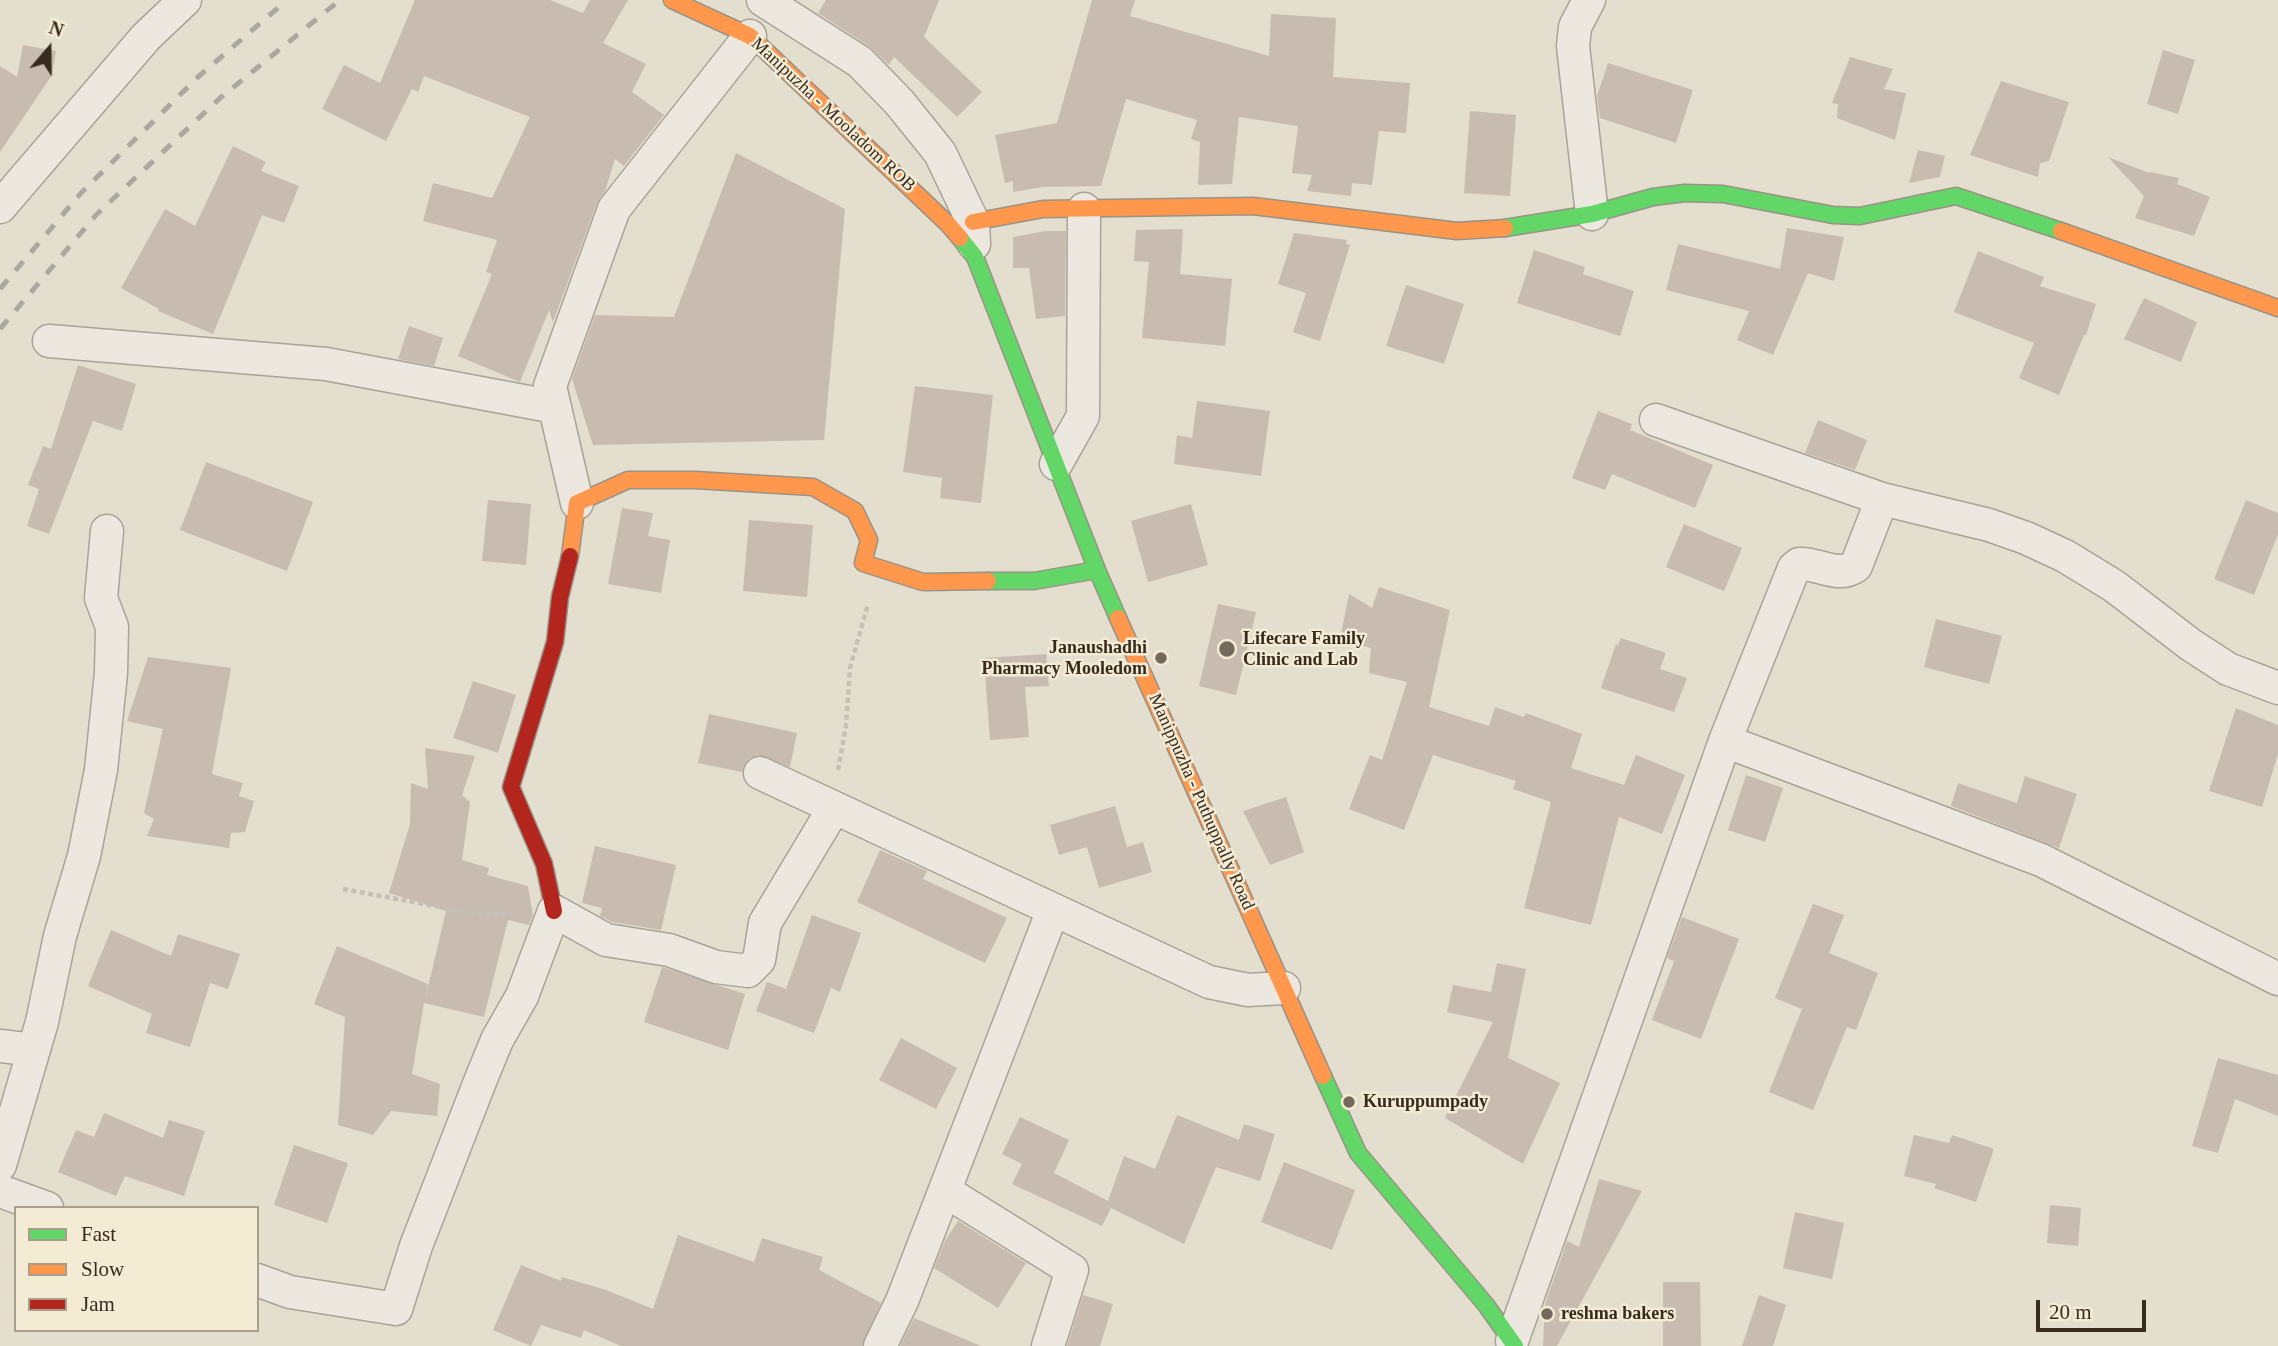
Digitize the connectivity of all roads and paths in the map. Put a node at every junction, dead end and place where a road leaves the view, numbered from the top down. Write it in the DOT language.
graph roads {
  1 [pos="185,0"];
  2 [pos="672,0"];
  3 [pos="763,0"];
  4 [pos="1589,0"];
  5 [pos="750,36"];
  6 [pos="0,207"];
  7 [pos="1084,209"];
  8 [pos="1592,214"];
  9 [pos="960,223"];
  10 [pos="975,257"];
  11 [pos="2278,308"];
  12 [pos="49,341"];
  13 [pos="555,407"];
  14 [pos="1656,420"];
  15 [pos="1056,464"];
  16 [pos="1882,499"];
  17 [pos="578,503"];
  18 [pos="107,531"];
  19 [pos="876,567"];
  20 [pos="1097,570"];
  21 [pos="2278,688"];
  22 [pos="1725,741"];
  23 [pos="760,774"];
  24 [pos="829,806"];
  25 [pos="343,889"];
  26 [pos="1053,910"];
  27 [pos="554,911"];
  28 [pos="2278,979"];
  29 [pos="1284,988"];
  30 [pos="0,1046"];
  31 [pos="34,1050"];
  32 [pos="0,1165"];
  33 [pos="0,1191"];
  34 [pos="945,1191"];
  35 [pos="41,1206"];
  36 [pos="259,1281"];
  37 [pos="1513,1344"];
  38 [pos="880,1346"];
  39 [pos="1048,1346"];
  1 -- 6 [label="street"];
  2 -- 5 [label="street, Manipuzha - Mooladom ROB"];
  3 -- 9 [label="street"];
  4 -- 8 [label="street"];
  5 -- 9 [label="street, Manipuzha - Mooladom ROB"];
  5 -- 13 [label="street"];
  7 -- 8 [label="street"];
  7 -- 9 [label="street"];
  7 -- 15 [label="street"];
  8 -- 11 [label="street"];
  9 -- 10 [label="street"];
  10 -- 15 [label="street, Manippuzha - Puthuppally Road"];
  12 -- 13 [label="street"];
  13 -- 17 [label="street"];
  14 -- 16 [label="street"];
  15 -- 20 [label="street, Manippuzha - Puthuppally Road"];
  16 -- 21 [label="street"];
  16 -- 22 [label="street"];
  17 -- 19 [label="street"];
  17 -- 27 [label="street"];
  18 -- 31 [label="street"];
  19 -- 20 [label="street"];
  19 -- 24 [label="path"];
  20 -- 29 [label="street, Manippuzha - Puthuppally Road"];
  22 -- 28 [label="street"];
  22 -- 37 [label="street"];
  23 -- 24 [label="street"];
  24 -- 26 [label="street"];
  24 -- 27 [label="street"];
  25 -- 27 [label="path"];
  26 -- 29 [label="street"];
  26 -- 34 [label="street"];
  27 -- 36 [label="street"];
  29 -- 37 [label="street, Manippuzha - Puthuppally Road"];
  30 -- 31 [label="street"];
  31 -- 32 [label="street"];
  33 -- 35 [label="street"];
  34 -- 38 [label="street"];
  34 -- 39 [label="street"];
}
